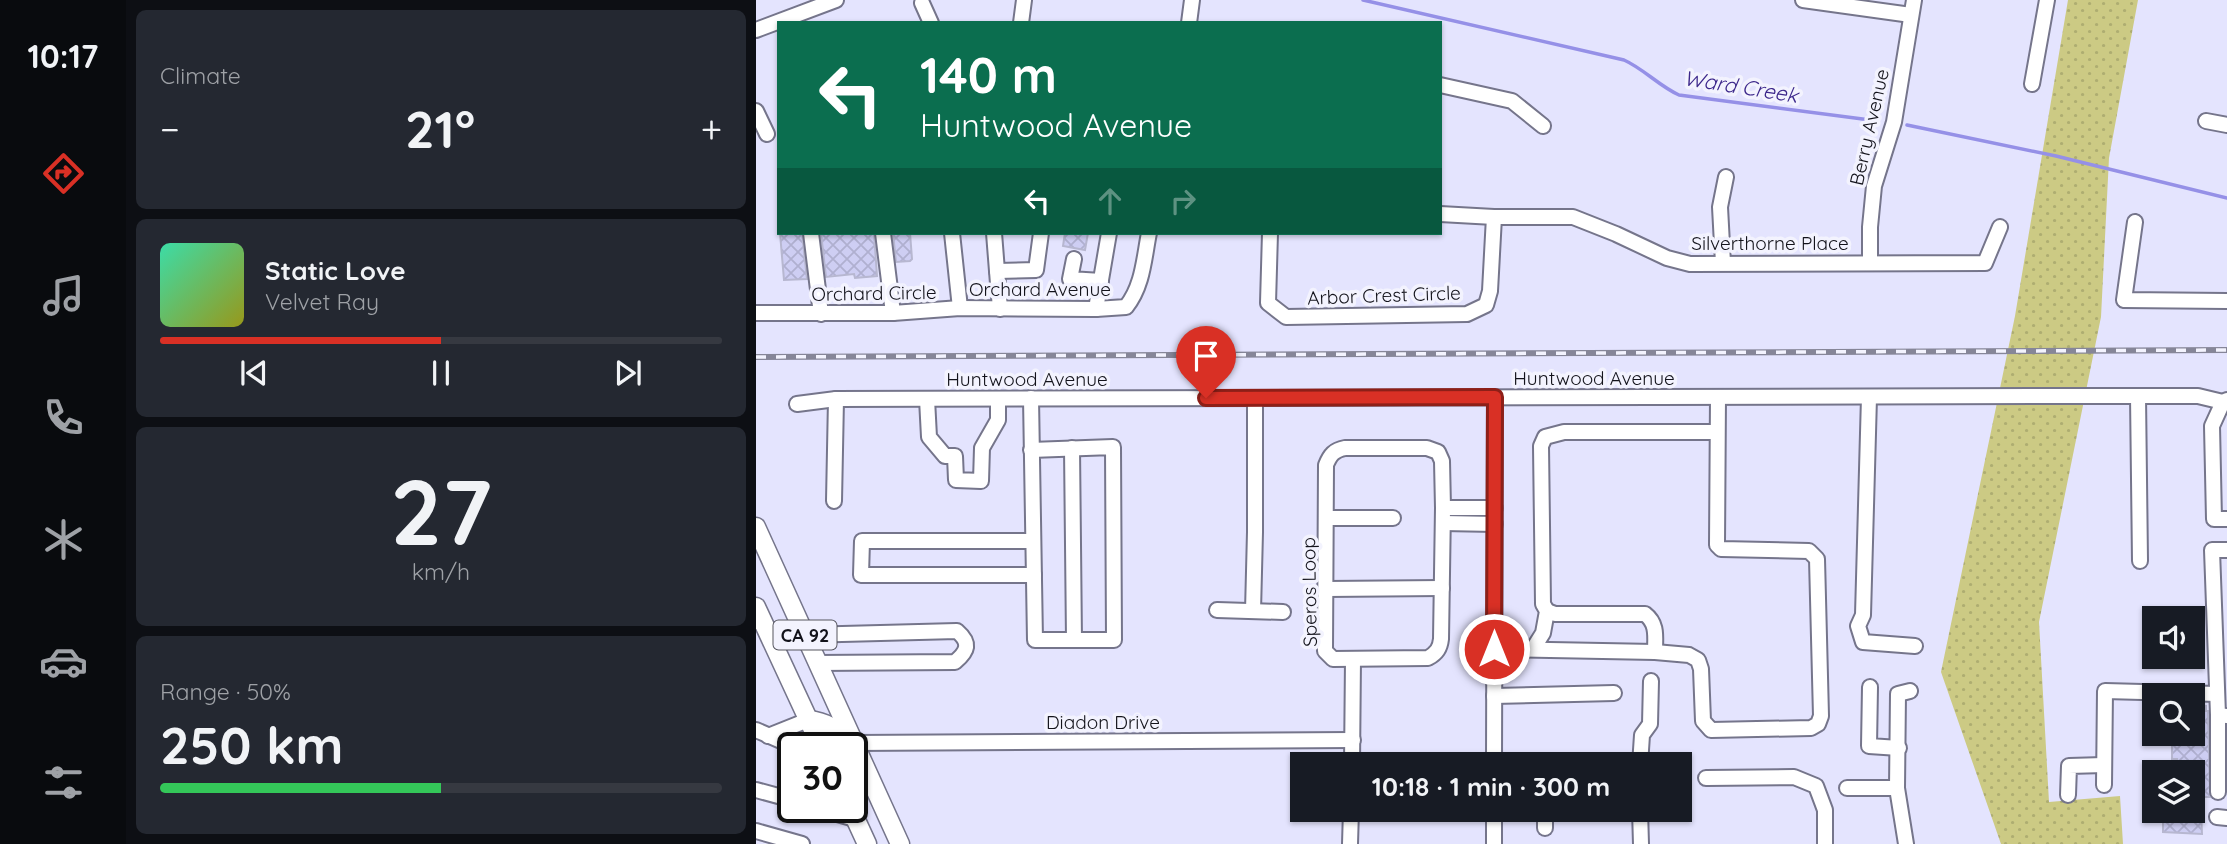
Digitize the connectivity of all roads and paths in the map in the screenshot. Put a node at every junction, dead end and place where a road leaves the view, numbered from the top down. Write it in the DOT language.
graph roads {
  1 [pos="836,0"];
  2 [pos="1024,0"];
  3 [pos="1192,0"];
  4 [pos="1803,0"];
  5 [pos="1914,0"];
  6 [pos="2047,0"];
  7 [pos="922,3"];
  8 [pos="1912,15"];
  9 [pos="780,21"];
  10 [pos="930,21"];
  11 [pos="1021,21"];
  12 [pos="1189,21"];
  13 [pos="777,22"];
  14 [pos="756,30"];
  15 [pos="2032,84"];
  16 [pos="1442,85"];
  17 [pos="756,111"];
  18 [pos="2206,121"];
  19 [pos="2227,125"];
  20 [pos="1543,126"];
  21 [pos="767,134"];
  22 [pos="1726,177"];
  23 [pos="1442,214"];
  24 [pos="1494,217"];
  25 [pos="2135,222"];
  26 [pos="2000,227"];
  27 [pos="811,235"];
  28 [pos="883,235"];
  29 [pos="952,235"];
  30 [pos="994,235"];
  31 [pos="1033,235"];
  32 [pos="1041,235"];
  33 [pos="1109,235"];
  34 [pos="1149,235"];
  35 [pos="1270,235"];
  36 [pos="1074,259"];
  37 [pos="1723,263"];
  38 [pos="1870,263"];
  39 [pos="1036,270"];
  40 [pos="997,271"];
  41 [pos="1101,281"];
  42 [pos="2227,301"];
  43 [pos="960,308"];
  44 [pos="1000,309"];
  45 [pos="1096,309"];
  46 [pos="756,313"];
  47 [pos="893,313"];
  48 [pos="821,314"];
  49 [pos="2138,396"];
  50 [pos="1495,397"];
  51 [pos="1718,397"];
  52 [pos="1869,397"];
  53 [pos="998,398"];
  54 [pos="1031,398"];
  55 [pos="1255,398"];
  56 [pos="836,399"];
  57 [pos="927,399"];
  58 [pos="2225,401"];
  59 [pos="797,404"];
  60 [pos="1717,432"];
  61 [pos="1073,448"];
  62 [pos="1031,450"];
  63 [pos="834,500"];
  64 [pos="1495,508"];
  65 [pos="1443,516"];
  66 [pos="1327,518"];
  67 [pos="1393,518"];
  68 [pos="2227,519"];
  69 [pos="1495,524"];
  70 [pos="756,527"];
  71 [pos="1033,541"];
  72 [pos="2220,550"];
  73 [pos="2140,561"];
  74 [pos="1034,575"];
  75 [pos="1442,588"];
  76 [pos="1326,589"];
  77 [pos="756,607"];
  78 [pos="1217,610"];
  79 [pos="1252,611"];
  80 [pos="1547,611"];
  81 [pos="1283,612"];
  82 [pos="804,635"];
  83 [pos="1074,640"];
  84 [pos="1915,646"];
  85 [pos="1494,649"];
  86 [pos="1533,649"];
  87 [pos="1655,652"];
  88 [pos="1353,659"];
  89 [pos="817,663"];
  90 [pos="1651,681"];
  91 [pos="1870,687"];
  92 [pos="1910,691"];
  93 [pos="1614,694"];
  94 [pos="2217,694"];
  95 [pos="1494,696"];
  96 [pos="2222,716"];
  97 [pos="808,720"];
  98 [pos="814,732"];
  99 [pos="840,732"];
  100 [pos="848,732"];
  101 [pos="762,733"];
  102 [pos="1353,740"];
  103 [pos="868,743"];
  104 [pos="1899,748"];
  105 [pos="1353,752"];
  106 [pos="1494,752"];
  107 [pos="1641,752"];
  108 [pos="2104,765"];
  109 [pos="868,775"];
  110 [pos="1706,778"];
  111 [pos="2104,785"];
  112 [pos="1847,788"];
  113 [pos="1897,788"];
  114 [pos="756,790"];
  115 [pos="2218,792"];
  116 [pos="2068,795"];
  117 [pos="777,796"];
  118 [pos="1351,822"];
  119 [pos="1494,822"];
  120 [pos="1545,822"];
  121 [pos="1640,822"];
  122 [pos="857,823"];
  123 [pos="1545,828"];
  124 [pos="756,831"];
  125 [pos="802,844"];
  126 [pos="867,844"];
  127 [pos="900,844"];
  128 [pos="1350,844"];
  129 [pos="1494,844"];
  130 [pos="1641,844"];
  131 [pos="1825,844"];
  132 [pos="1906,844"];
  1 -- 9 [label="street"];
  2 -- 11 [label="street"];
  3 -- 12 [label="street"];
  4 -- 8 [label="street"];
  5 -- 8 [label="street, Berry Avenue"];
  6 -- 15 [label="street"];
  7 -- 10 [label="street"];
  8 -- 38 [label="street, Berry Avenue"];
  13 -- 14 [label="street"];
  16 -- 20 [label="street"];
  17 -- 21 [label="street"];
  18 -- 19 [label="street"];
  22 -- 37 [label="street"];
  23 -- 24 [label="street, Silverthorne Place"];
  24 -- 35 [label="street, Arbor Crest Circle"];
  24 -- 37 [label="street, Silverthorne Place"];
  25 -- 42 [label="street"];
  26 -- 38 [label="street, Silverthorne Place"];
  27 -- 48 [label="street"];
  28 -- 47 [label="street"];
  29 -- 43 [label="street, Orchard Circle"];
  30 -- 40 [label="street"];
  31 -- 39 [label="street"];
  32 -- 39 [label="street"];
  33 -- 41 [label="street"];
  34 -- 45 [label="street, Orchard Avenue"];
  36 -- 41 [label="street"];
  37 -- 38 [label="street, Silverthorne Place"];
  39 -- 40 [label="street"];
  40 -- 44 [label="street"];
  41 -- 45 [label="street"];
  43 -- 44 [label="street, Orchard Avenue"];
  43 -- 47 [label="street, Orchard Circle"];
  44 -- 45 [label="street, Orchard Avenue"];
  46 -- 48 [label="street, Orchard Circle"];
  47 -- 48 [label="street, Orchard Circle"];
  49 -- 52 [label="street, Huntwood Avenue"];
  49 -- 58 [label="street, Huntwood Avenue"];
  49 -- 73 [label="street"];
  50 -- 51 [label="street, Huntwood Avenue"];
  50 -- 55 [label="street, Huntwood Avenue"];
  50 -- 64 [label="street"];
  51 -- 52 [label="street, Huntwood Avenue"];
  51 -- 60 [label="street"];
  52 -- 84 [label="street"];
  53 -- 54 [label="street, Huntwood Avenue"];
  53 -- 57 [label="street, Huntwood Avenue"];
  53 -- 57 [label="street"];
  54 -- 55 [label="street, Huntwood Avenue"];
  54 -- 62 [label="street"];
  55 -- 79 [label="street"];
  56 -- 57 [label="street, Huntwood Avenue"];
  56 -- 59 [label="street, Huntwood Avenue"];
  56 -- 63 [label="street"];
  58 -- 68 [label="street"];
  60 -- 80 [label="street"];
  60 -- 87 [label="street"];
  61 -- 62 [label="street"];
  61 -- 83 [label="street"];
  61 -- 83 [label="street"];
  62 -- 71 [label="street"];
  64 -- 65 [label="street"];
  64 -- 69 [label="street"];
  65 -- 66 [label="street, Speros Loop"];
  65 -- 69 [label="street"];
  65 -- 75 [label="street, Speros Loop"];
  66 -- 67 [label="street"];
  66 -- 76 [label="street, Speros Loop"];
  69 -- 85 [label="street"];
  70 -- 82 [label="main road, CA 92"];
  71 -- 74 [label="street"];
  71 -- 74 [label="street"];
  72 -- 94 [label="street"];
  74 -- 83 [label="street"];
  75 -- 76 [label="street"];
  75 -- 88 [label="street, Speros Loop"];
  76 -- 88 [label="street, Speros Loop"];
  77 -- 97 [label="main road, CA 92"];
  78 -- 79 [label="street"];
  79 -- 81 [label="street"];
  80 -- 86 [label="street"];
  80 -- 87 [label="street"];
  82 -- 89 [label="main road, CA 92"];
  82 -- 89 [label="street"];
  85 -- 86 [label="street"];
  85 -- 95 [label="street"];
  86 -- 87 [label="street"];
  88 -- 102 [label="street"];
  89 -- 100 [label="main road, CA 92"];
  90 -- 107 [label="street"];
  91 -- 104 [label="street"];
  92 -- 104 [label="street"];
  93 -- 95 [label="street"];
  94 -- 96 [label="street"];
  94 -- 108 [label="street"];
  95 -- 106 [label="street"];
  96 -- 115 [label="street"];
  97 -- 98 [label="main road, CA 92"];
  97 -- 99 [label="main road"];
  97 -- 101 [label="street"];
  102 -- 103 [label="street, Diadon Drive"];
  102 -- 105 [label="street"];
  104 -- 113 [label="street"];
  108 -- 111 [label="street"];
  108 -- 116 [label="street"];
  109 -- 127 [label="main road, CA 92"];
  110 -- 131 [label="street"];
  112 -- 113 [label="street"];
  113 -- 132 [label="street"];
  114 -- 117 [label="street"];
  118 -- 128 [label="street"];
  119 -- 129 [label="street"];
  120 -- 123 [label="street"];
  121 -- 130 [label="street"];
  122 -- 126 [label="main road"];
  124 -- 125 [label="street"];
}
